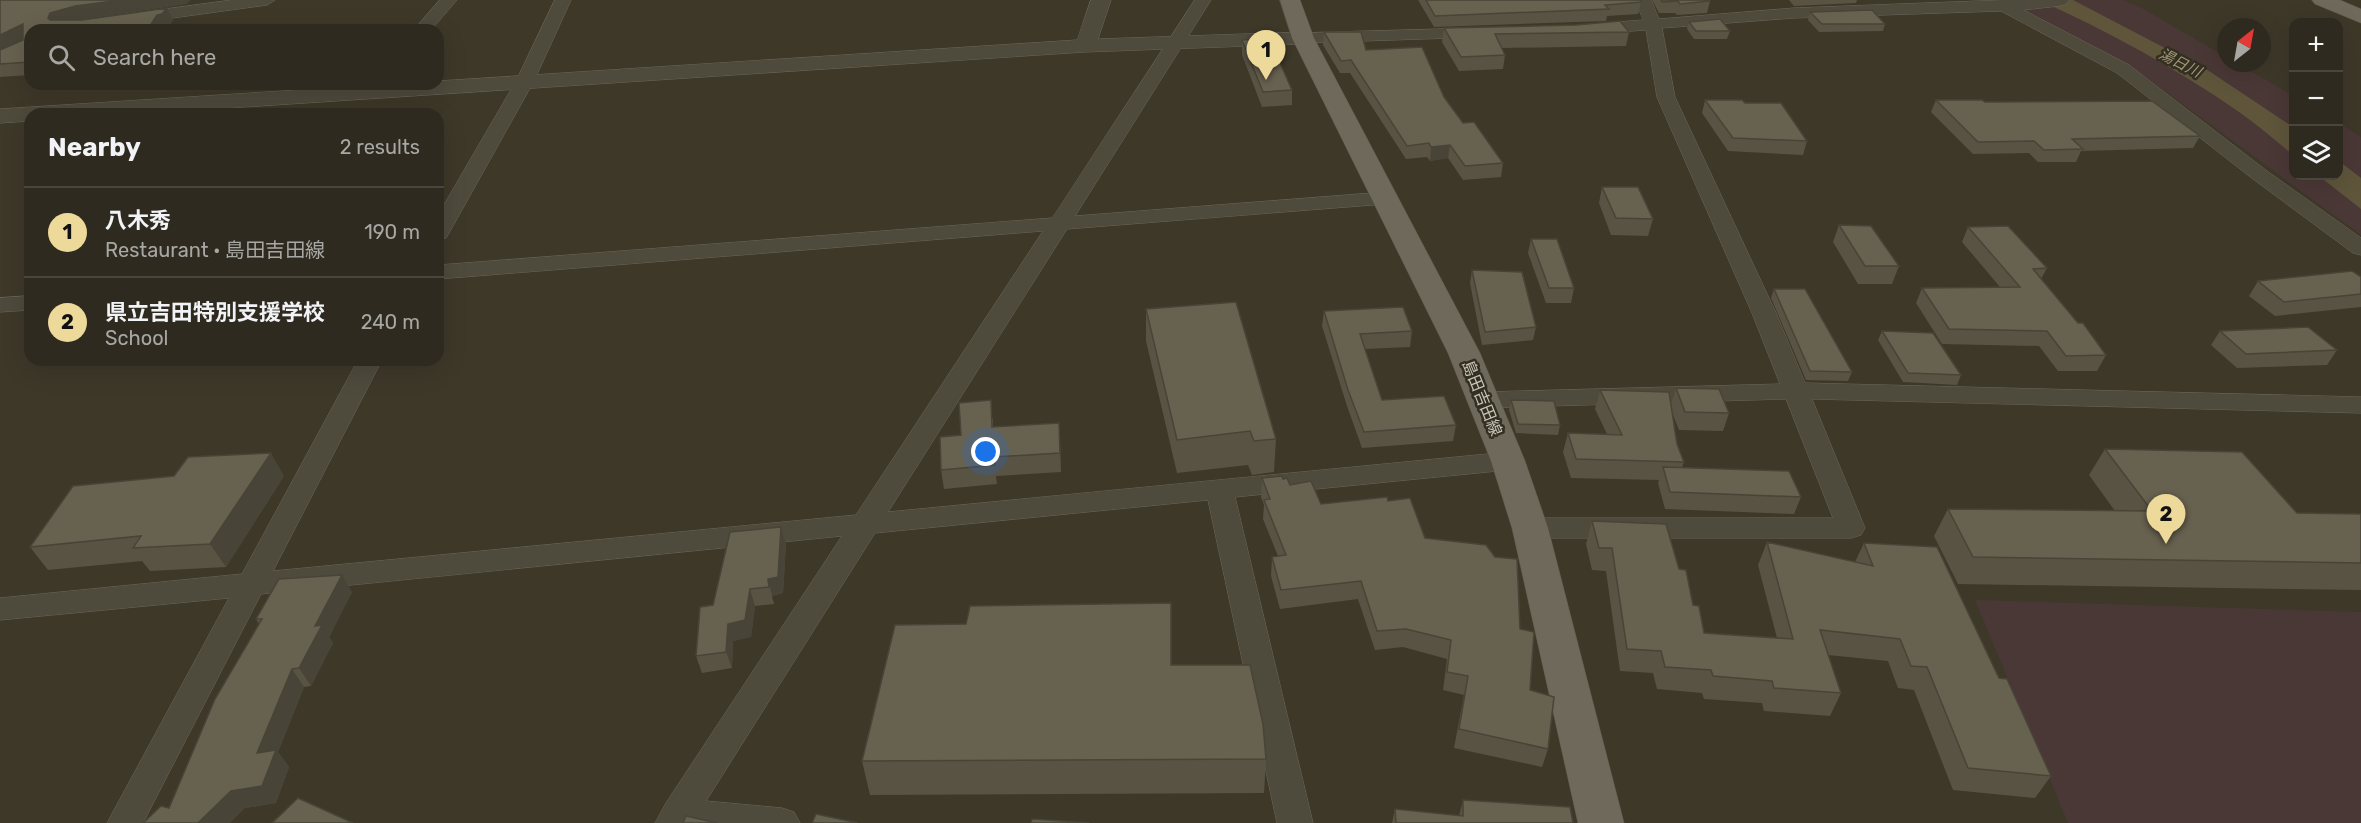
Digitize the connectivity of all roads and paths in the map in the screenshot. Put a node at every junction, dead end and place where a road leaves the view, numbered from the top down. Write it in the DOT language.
graph roads {
  1 [pos="267,0"];
  2 [pos="449,0"];
  3 [pos="563,0"];
  4 [pos="1101,0"];
  5 [pos="1203,0"];
  6 [pos="1290,0"];
  7 [pos="1643,0"];
  8 [pos="2060,0"];
  9 [pos="2322,0"];
  10 [pos="2347,0"];
  11 [pos="1998,3"];
  12 [pos="2361,6"];
  13 [pos="2361,17"];
  14 [pos="125,20"];
  15 [pos="427,24"];
  16 [pos="1653,24"];
  17 [pos="1573,31"];
  18 [pos="1491,33"];
  19 [pos="1303,38"];
  20 [pos="1175,42"];
  21 [pos="1084,46"];
  22 [pos="525,81"];
  23 [pos="444,85"];
  24 [pos="343,90"];
  25 [pos="116,108"];
  26 [pos="24,115"];
  27 [pos="2,117"];
  28 [pos="1385,198"];
  29 [pos="444,223"];
  30 [pos="1059,223"];
  31 [pos="2361,248"];
  32 [pos="444,272"];
  33 [pos="24,303"];
  34 [pos="0,305"];
  35 [pos="367,366"];
  36 [pos="1796,391"];
  37 [pos="1483,400"];
  38 [pos="2361,405"];
  39 [pos="1508,461"];
  40 [pos="1220,490"];
  41 [pos="863,526"];
  42 [pos="1530,528"];
  43 [pos="252,584"];
  44 [pos="0,609"];
  45 [pos="1564,817"];
  46 [pos="675,819"];
  47 [pos="1600,819"];
  48 [pos="126,823"];
  49 [pos="782,823"];
  50 [pos="1295,823"];
  1 -- 14 [label="street"];
  2 -- 15 [label="street"];
  3 -- 22 [label="street"];
  4 -- 21 [label="street"];
  5 -- 20 [label="street"];
  6 -- 19 [label="main road, 島田吉田線"];
  7 -- 16 [label="street"];
  8 -- 11 [label="street"];
  9 -- 13 [label="main road"];
  10 -- 12 [label="main road"];
  11 -- 16 [label="street"];
  11 -- 31 [label="street"];
  16 -- 17 [label="street"];
  16 -- 36 [label="street"];
  18 -- 19 [label="street"];
  19 -- 20 [label="street"];
  19 -- 28 [label="main road, 島田吉田線"];
  20 -- 21 [label="street"];
  20 -- 30 [label="street"];
  21 -- 22 [label="street"];
  22 -- 23 [label="street"];
  22 -- 29 [label="street"];
  24 -- 25 [label="street"];
  26 -- 27 [label="street"];
  28 -- 30 [label="street"];
  28 -- 37 [label="main road, 島田吉田線"];
  30 -- 32 [label="street"];
  30 -- 41 [label="street"];
  33 -- 34 [label="street"];
  35 -- 43 [label="street"];
  36 -- 37 [label="street"];
  36 -- 38 [label="street"];
  36 -- 42 [label="street"];
  37 -- 39 [label="main road, 島田吉田線"];
  39 -- 40 [label="street"];
  39 -- 42 [label="main road, 島田吉田線"];
  40 -- 41 [label="street"];
  40 -- 50 [label="street"];
  41 -- 43 [label="street"];
  41 -- 46 [label="street"];
  42 -- 47 [label="main road, 島田吉田線"];
  43 -- 44 [label="street"];
  43 -- 48 [label="street"];
  45 -- 47 [label="street"];
  46 -- 49 [label="street"];
}
